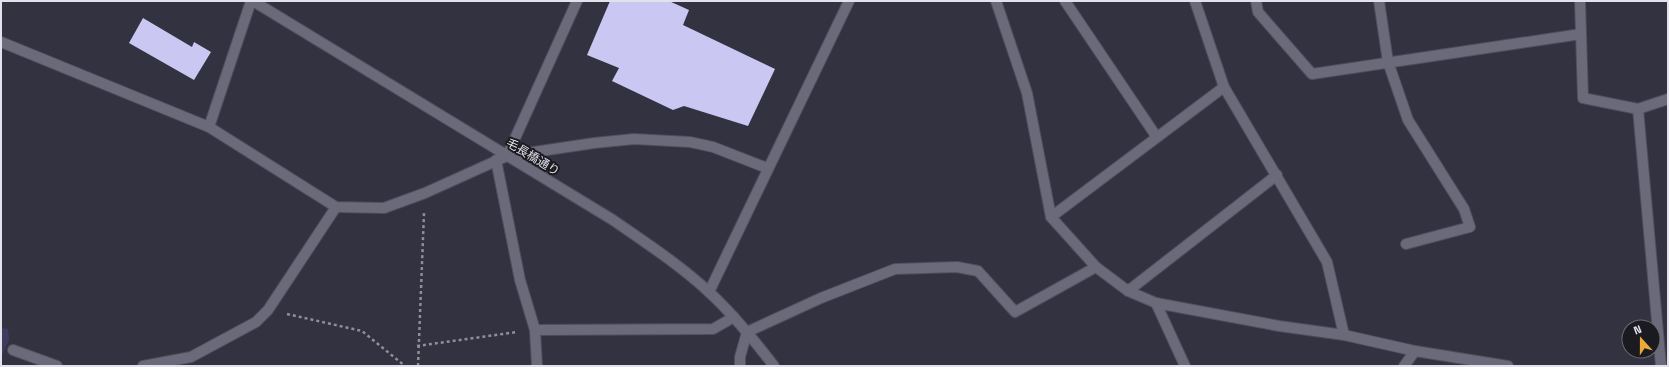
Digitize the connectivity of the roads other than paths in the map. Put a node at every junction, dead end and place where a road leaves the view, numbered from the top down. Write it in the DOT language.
graph roads {
  1 [pos="252,1"];
  2 [pos="577,1"];
  3 [pos="849,1"];
  4 [pos="996,1"];
  5 [pos="1065,1"];
  6 [pos="1195,1"];
  7 [pos="1256,1"];
  8 [pos="1379,1"];
  9 [pos="1580,1"];
  10 [pos="1581,34"];
  11 [pos="1,42"];
  12 [pos="1388,62"];
  13 [pos="1224,86"];
  14 [pos="1668,99"];
  15 [pos="1638,109"];
  16 [pos="209,127"];
  17 [pos="1156,136"];
  18 [pos="507,156"];
  19 [pos="496,160"];
  20 [pos="768,168"];
  21 [pos="1277,175"];
  22 [pos="336,207"];
  23 [pos="1051,217"];
  24 [pos="1406,244"];
  25 [pos="1096,267"];
  26 [pos="709,292"];
  27 [pos="1128,292"];
  28 [pos="1156,303"];
  29 [pos="734,317"];
  30 [pos="535,330"];
  31 [pos="747,332"];
  32 [pos="1344,335"];
  33 [pos="13,350"];
  34 [pos="1415,351"];
  35 [pos="192,361"];
  36 [pos="58,366"];
  37 [pos="143,366"];
  38 [pos="538,366"];
  39 [pos="740,366"];
  40 [pos="774,366"];
  41 [pos="1185,366"];
  42 [pos="1404,366"];
  43 [pos="1508,366"];
  44 [pos="1661,366"];
  1 -- 16 [label="street"];
  1 -- 18 [label="street, 毛長橋通り"];
  2 -- 18 [label="street"];
  3 -- 20 [label="street"];
  4 -- 23 [label="street"];
  5 -- 17 [label="street"];
  6 -- 13 [label="street"];
  7 -- 12 [label="street"];
  8 -- 12 [label="street"];
  9 -- 10 [label="street"];
  10 -- 12 [label="street"];
  10 -- 15 [label="street"];
  11 -- 16 [label="street"];
  12 -- 24 [label="street"];
  13 -- 17 [label="street"];
  13 -- 21 [label="street"];
  14 -- 15 [label="street"];
  15 -- 44 [label="street"];
  16 -- 22 [label="street"];
  17 -- 23 [label="street"];
  18 -- 19 [label="street"];
  18 -- 20 [label="street"];
  18 -- 26 [label="street, 毛長橋通り"];
  19 -- 22 [label="street"];
  19 -- 30 [label="street"];
  20 -- 26 [label="street"];
  21 -- 27 [label="street"];
  21 -- 32 [label="street"];
  22 -- 35 [label="street"];
  23 -- 25 [label="street"];
  25 -- 27 [label="street"];
  25 -- 31 [label="street"];
  26 -- 29 [label="street, 毛長橋通り"];
  27 -- 28 [label="street"];
  28 -- 32 [label="street"];
  28 -- 41 [label="street"];
  29 -- 30 [label="street"];
  29 -- 31 [label="street, 毛長橋通り"];
  30 -- 38 [label="street"];
  31 -- 39 [label="street"];
  31 -- 40 [label="street, 毛長橋通り"];
  32 -- 34 [label="street"];
  33 -- 36 [label="street"];
  34 -- 42 [label="street"];
  34 -- 43 [label="street"];
  35 -- 37 [label="street"];
}
